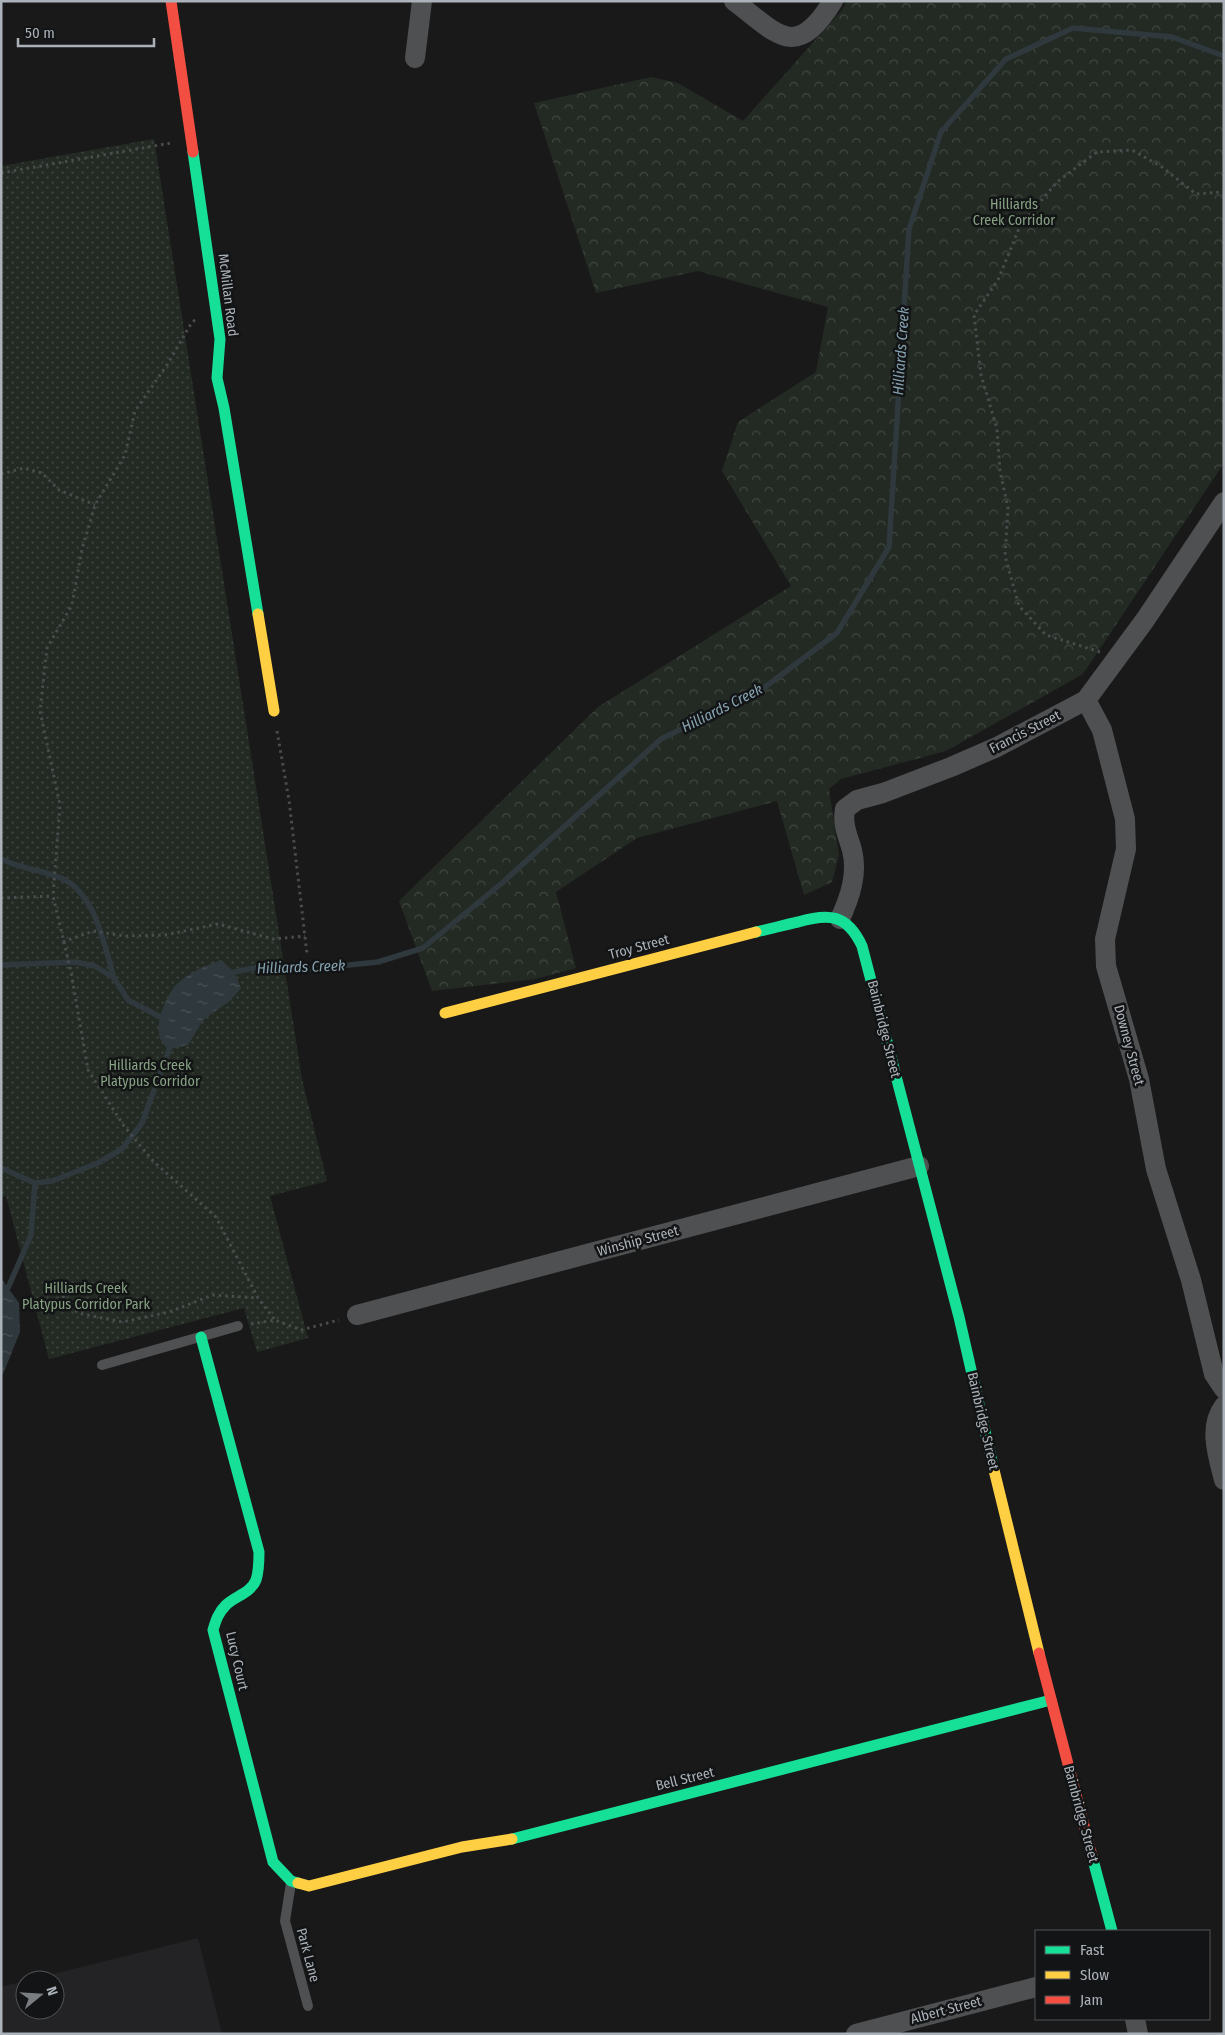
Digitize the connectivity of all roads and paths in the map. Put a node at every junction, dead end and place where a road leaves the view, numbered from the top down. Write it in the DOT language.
graph roads {
  1 [pos="171,1"];
  2 [pos="422,1"];
  3 [pos="734,1"];
  4 [pos="833,1"];
  5 [pos="415,58"];
  6 [pos="191,140"];
  7 [pos="1,173"];
  8 [pos="1224,192"];
  9 [pos="216,311"];
  10 [pos="1,474"];
  11 [pos="1224,502"];
  12 [pos="95,505"];
  13 [pos="1120,655"];
  14 [pos="1086,700"];
  15 [pos="274,711"];
  16 [pos="53,896"];
  17 [pos="1,898"];
  18 [pos="840,919"];
  19 [pos="305,936"];
  20 [pos="63,942"];
  21 [pos="307,954"];
  22 [pos="446,1013"];
  23 [pos="919,1166"];
  24 [pos="54,1286"];
  25 [pos="258,1298"];
  26 [pos="357,1315"];
  27 [pos="275,1320"];
  28 [pos="238,1326"];
  29 [pos="201,1337"];
  30 [pos="102,1365"];
  31 [pos="1224,1389"];
  32 [pos="1224,1406"];
  33 [pos="1224,1480"];
  34 [pos="1051,1700"];
  35 [pos="291,1881"];
  36 [pos="1112,1930"];
  37 [pos="1035,1987"];
  38 [pos="308,2006"];
  39 [pos="1135,2020"];
  40 [pos="856,2034"];
  41 [pos="1138,2034"];
  1 -- 6 [label="street, McMillan Road"];
  2 -- 5 [label="street"];
  3 -- 4 [label="street"];
  6 -- 7 [label="path"];
  6 -- 9 [label="street, McMillan Road"];
  8 -- 13 [label="path"];
  9 -- 12 [label="path"];
  9 -- 15 [label="street, McMillan Road"];
  10 -- 12 [label="path"];
  11 -- 13 [label="street, Francis Street"];
  12 -- 16 [label="path"];
  13 -- 14 [label="street, Francis Street"];
  14 -- 18 [label="street, Francis Street"];
  14 -- 31 [label="street, Downey Street"];
  15 -- 19 [label="path"];
  16 -- 17 [label="path"];
  16 -- 20 [label="path"];
  18 -- 22 [label="street, Troy Street"];
  18 -- 23 [label="street, Bainbridge Street"];
  19 -- 20 [label="path"];
  19 -- 21 [label="path"];
  20 -- 25 [label="path"];
  23 -- 26 [label="street, Winship Street"];
  23 -- 34 [label="street, Bainbridge Street"];
  24 -- 25 [label="path"];
  25 -- 27 [label="path"];
  26 -- 27 [label="path"];
  27 -- 28 [label="path"];
  28 -- 29 [label="lane"];
  29 -- 30 [label="lane"];
  29 -- 35 [label="street, Lucy Court"];
  32 -- 33 [label="street"];
  34 -- 35 [label="street, Bell Street"];
  34 -- 36 [label="street, Bainbridge Street"];
  35 -- 38 [label="lane, Park Lane"];
  37 -- 40 [label="street, Albert Street"];
  39 -- 41 [label="street"];
}
